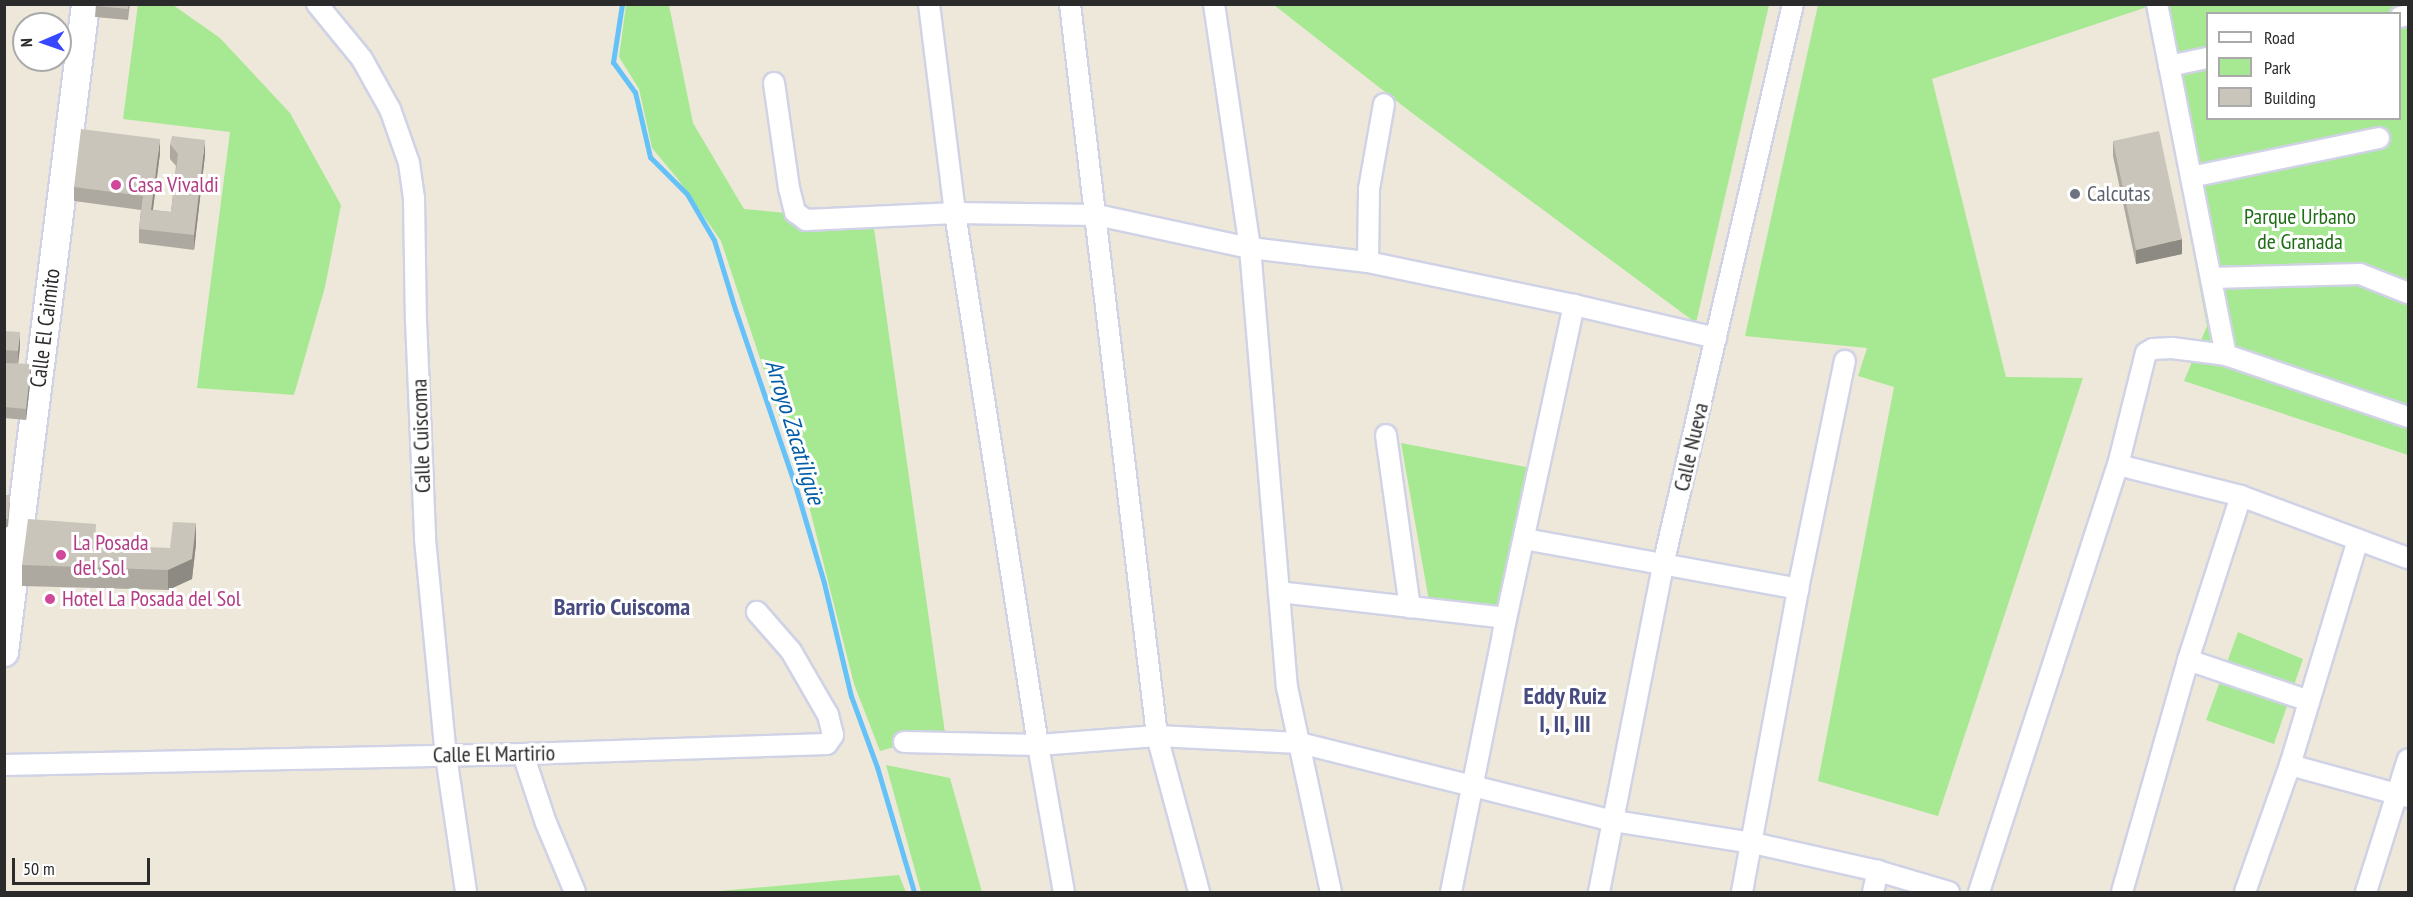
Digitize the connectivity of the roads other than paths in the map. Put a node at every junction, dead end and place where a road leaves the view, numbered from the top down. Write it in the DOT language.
graph roads {
  1 [pos="85,4"];
  2 [pos="317,4"];
  3 [pos="928,4"];
  4 [pos="1070,4"];
  5 [pos="1214,4"];
  6 [pos="1793,4"];
  7 [pos="2157,4"];
  8 [pos="2206,58"];
  9 [pos="2169,66"];
  10 [pos="774,82"];
  11 [pos="1384,104"];
  12 [pos="2379,138"];
  13 [pos="2191,177"];
  14 [pos="955,213"];
  15 [pos="1097,215"];
  16 [pos="1250,248"];
  17 [pos="1368,262"];
  18 [pos="2211,278"];
  19 [pos="2409,293"];
  20 [pos="1574,305"];
  21 [pos="1716,338"];
  22 [pos="2226,355"];
  23 [pos="1845,361"];
  24 [pos="2409,417"];
  25 [pos="1386,435"];
  26 [pos="2118,465"];
  27 [pos="2241,496"];
  28 [pos="1524,539"];
  29 [pos="2358,540"];
  30 [pos="2409,558"];
  31 [pos="1664,565"];
  32 [pos="1798,589"];
  33 [pos="1279,592"];
  34 [pos="1410,607"];
  35 [pos="756,612"];
  36 [pos="1506,618"];
  37 [pos="4,652"];
  38 [pos="2188,660"];
  39 [pos="2309,701"];
  40 [pos="1157,736"];
  41 [pos="904,742"];
  42 [pos="1300,743"];
  43 [pos="1038,745"];
  44 [pos="523,754"];
  45 [pos="446,756"];
  46 [pos="2409,759"];
  47 [pos="4,765"];
  48 [pos="2290,765"];
  49 [pos="1472,786"];
  50 [pos="2403,796"];
  51 [pos="1614,821"];
  52 [pos="1753,843"];
  53 [pos="1878,871"];
  54 [pos="466,892"];
  55 [pos="575,892"];
  56 [pos="1064,892"];
  57 [pos="1199,892"];
  58 [pos="1331,892"];
  59 [pos="1451,892"];
  60 [pos="1599,892"];
  61 [pos="1742,892"];
  62 [pos="1873,892"];
  63 [pos="1949,892"];
  64 [pos="1979,892"];
  65 [pos="2122,892"];
  66 [pos="2245,892"];
  67 [pos="2366,892"];
  1 -- 37 [label="street, Calle El Caimito"];
  2 -- 45 [label="street, Calle Cuiscoma"];
  3 -- 14 [label="street"];
  4 -- 15 [label="street"];
  5 -- 16 [label="street"];
  6 -- 21 [label="street, Calle Nueva"];
  7 -- 9 [label="street"];
  8 -- 9 [label="street"];
  9 -- 13 [label="street"];
  10 -- 14 [label="street"];
  11 -- 17 [label="street"];
  12 -- 13 [label="street"];
  13 -- 18 [label="street"];
  14 -- 15 [label="street"];
  14 -- 43 [label="street"];
  15 -- 16 [label="street"];
  15 -- 40 [label="street"];
  16 -- 17 [label="street"];
  16 -- 33 [label="street"];
  17 -- 20 [label="street"];
  18 -- 19 [label="street"];
  18 -- 22 [label="street"];
  20 -- 21 [label="street"];
  20 -- 28 [label="street"];
  21 -- 31 [label="street, Calle Nueva"];
  22 -- 24 [label="street"];
  22 -- 26 [label="street"];
  23 -- 32 [label="street"];
  25 -- 34 [label="street"];
  26 -- 27 [label="street"];
  26 -- 64 [label="street"];
  27 -- 29 [label="street"];
  27 -- 38 [label="street"];
  28 -- 31 [label="street"];
  28 -- 36 [label="street"];
  29 -- 30 [label="street"];
  29 -- 39 [label="street"];
  31 -- 32 [label="street"];
  31 -- 51 [label="street, Calle Nueva"];
  32 -- 52 [label="street"];
  33 -- 34 [label="street"];
  33 -- 42 [label="street"];
  34 -- 36 [label="street"];
  35 -- 44 [label="street, Calle El Martirio"];
  36 -- 49 [label="street"];
  38 -- 39 [label="street"];
  38 -- 65 [label="street"];
  39 -- 48 [label="street"];
  40 -- 42 [label="street"];
  40 -- 43 [label="street"];
  40 -- 57 [label="street"];
  41 -- 43 [label="street"];
  42 -- 49 [label="street"];
  42 -- 58 [label="street"];
  43 -- 56 [label="street"];
  44 -- 45 [label="street, Calle El Martirio"];
  44 -- 55 [label="street"];
  45 -- 47 [label="street, Calle El Martirio"];
  45 -- 54 [label="street, Calle Cuiscoma"];
  46 -- 50 [label="street"];
  48 -- 50 [label="street"];
  48 -- 66 [label="street"];
  49 -- 51 [label="street"];
  49 -- 59 [label="street"];
  50 -- 67 [label="street"];
  51 -- 52 [label="street"];
  51 -- 60 [label="street, Calle Nueva"];
  52 -- 53 [label="street"];
  52 -- 61 [label="street"];
  53 -- 62 [label="street"];
  53 -- 63 [label="street"];
}
